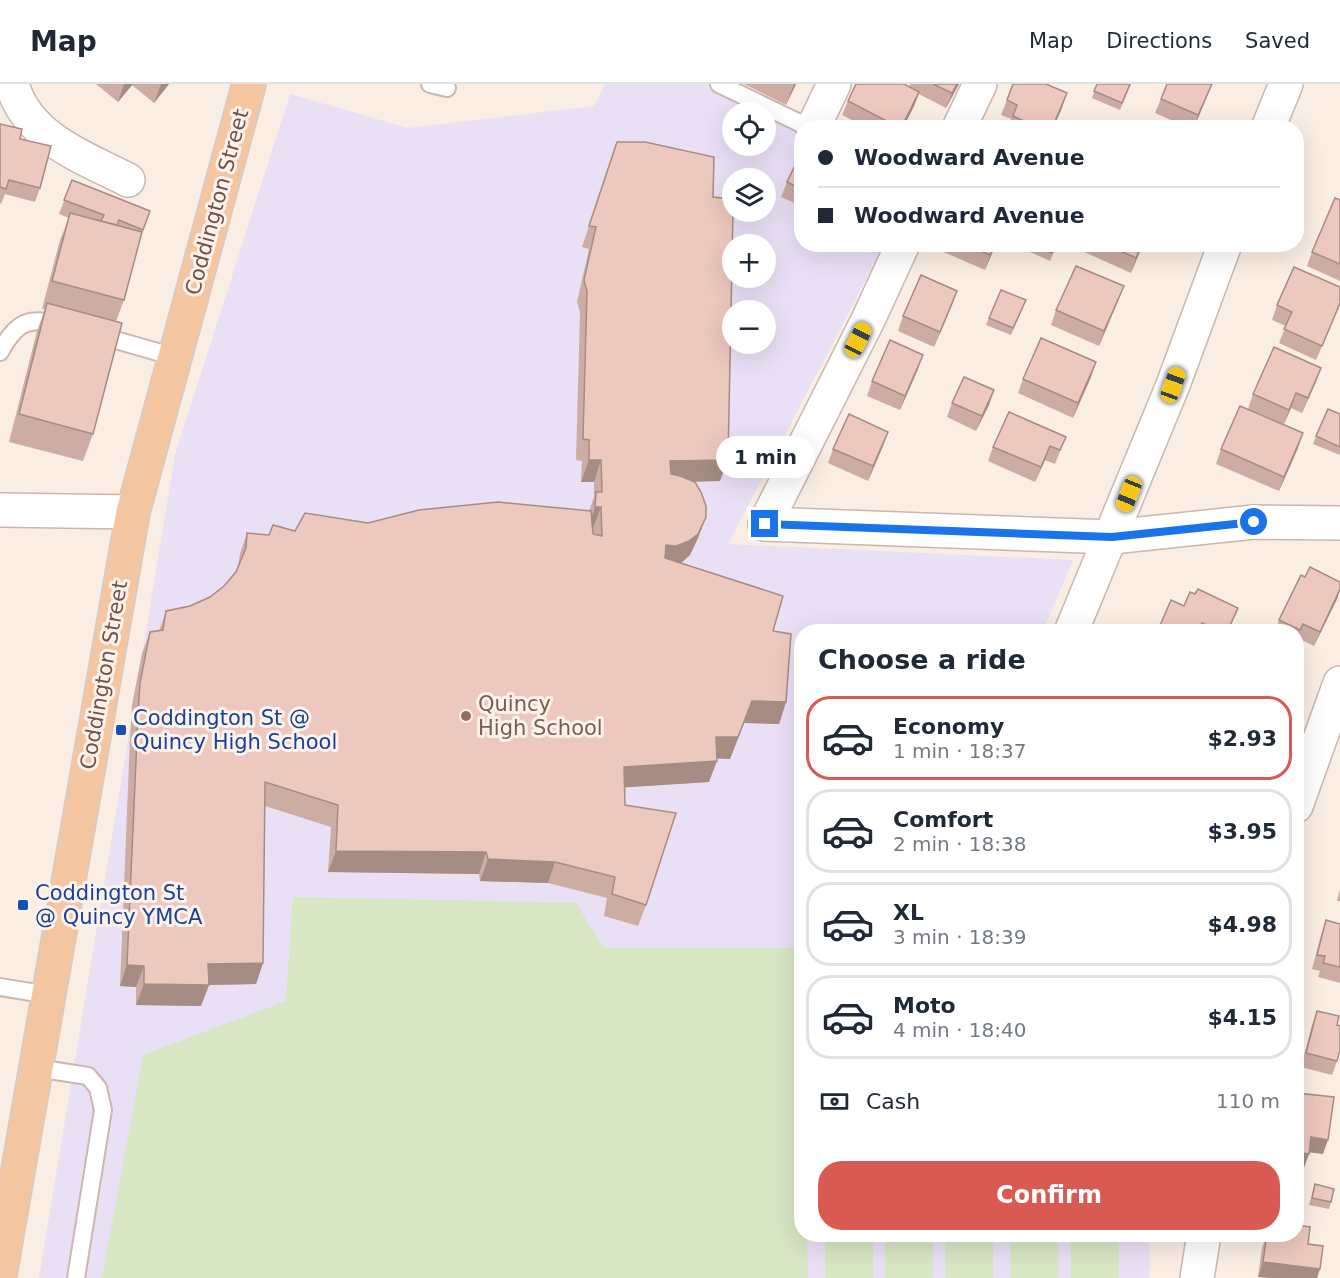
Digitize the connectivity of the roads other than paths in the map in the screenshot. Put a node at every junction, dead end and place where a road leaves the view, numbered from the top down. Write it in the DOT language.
graph roads {
  1 [pos="12,84"];
  2 [pos="249,84"];
  3 [pos="430,84"];
  4 [pos="720,84"];
  5 [pos="834,84"];
  6 [pos="980,84"];
  7 [pos="1286,84"];
  8 [pos="447,88"];
  9 [pos="794,120"];
  10 [pos="815,120"];
  11 [pos="963,120"];
  12 [pos="1271,120"];
  13 [pos="128,180"];
  14 [pos="899,252"];
  15 [pos="1222,252"];
  16 [pos="0,352"];
  17 [pos="175,357"];
  18 [pos="0,510"];
  19 [pos="133,512"];
  20 [pos="1340,524"];
  21 [pos="1112,537"];
  22 [pos="1074,624"];
  23 [pos="1340,683"];
  24 [pos="1304,784"];
  25 [pos="0,987"];
  26 [pos="49,995"];
  27 [pos="36,1068"];
  28 [pos="1203,1242"];
  29 [pos="0,1274"];
  30 [pos="76,1278"];
  31 [pos="1197,1278"];
  1 -- 13 [label="street"];
  2 -- 17 [label="main road, Coddington Street"];
  3 -- 8 [label="lane"];
  4 -- 9 [label="lane"];
  5 -- 10 [label="street"];
  6 -- 11 [label="street"];
  7 -- 12 [label="street"];
  14 -- 21 [label="street"];
  15 -- 21 [label="street"];
  16 -- 17 [label="lane"];
  17 -- 19 [label="main road, Coddington Street"];
  18 -- 19 [label="street"];
  19 -- 26 [label="main road, Coddington Street"];
  20 -- 21 [label="street"];
  21 -- 22 [label="street"];
  23 -- 24 [label="street"];
  25 -- 26 [label="lane"];
  26 -- 27 [label="main road, Coddington Street"];
  27 -- 29 [label="main road, Coddington Street"];
  27 -- 30 [label="lane"];
  28 -- 31 [label="street"];
}
